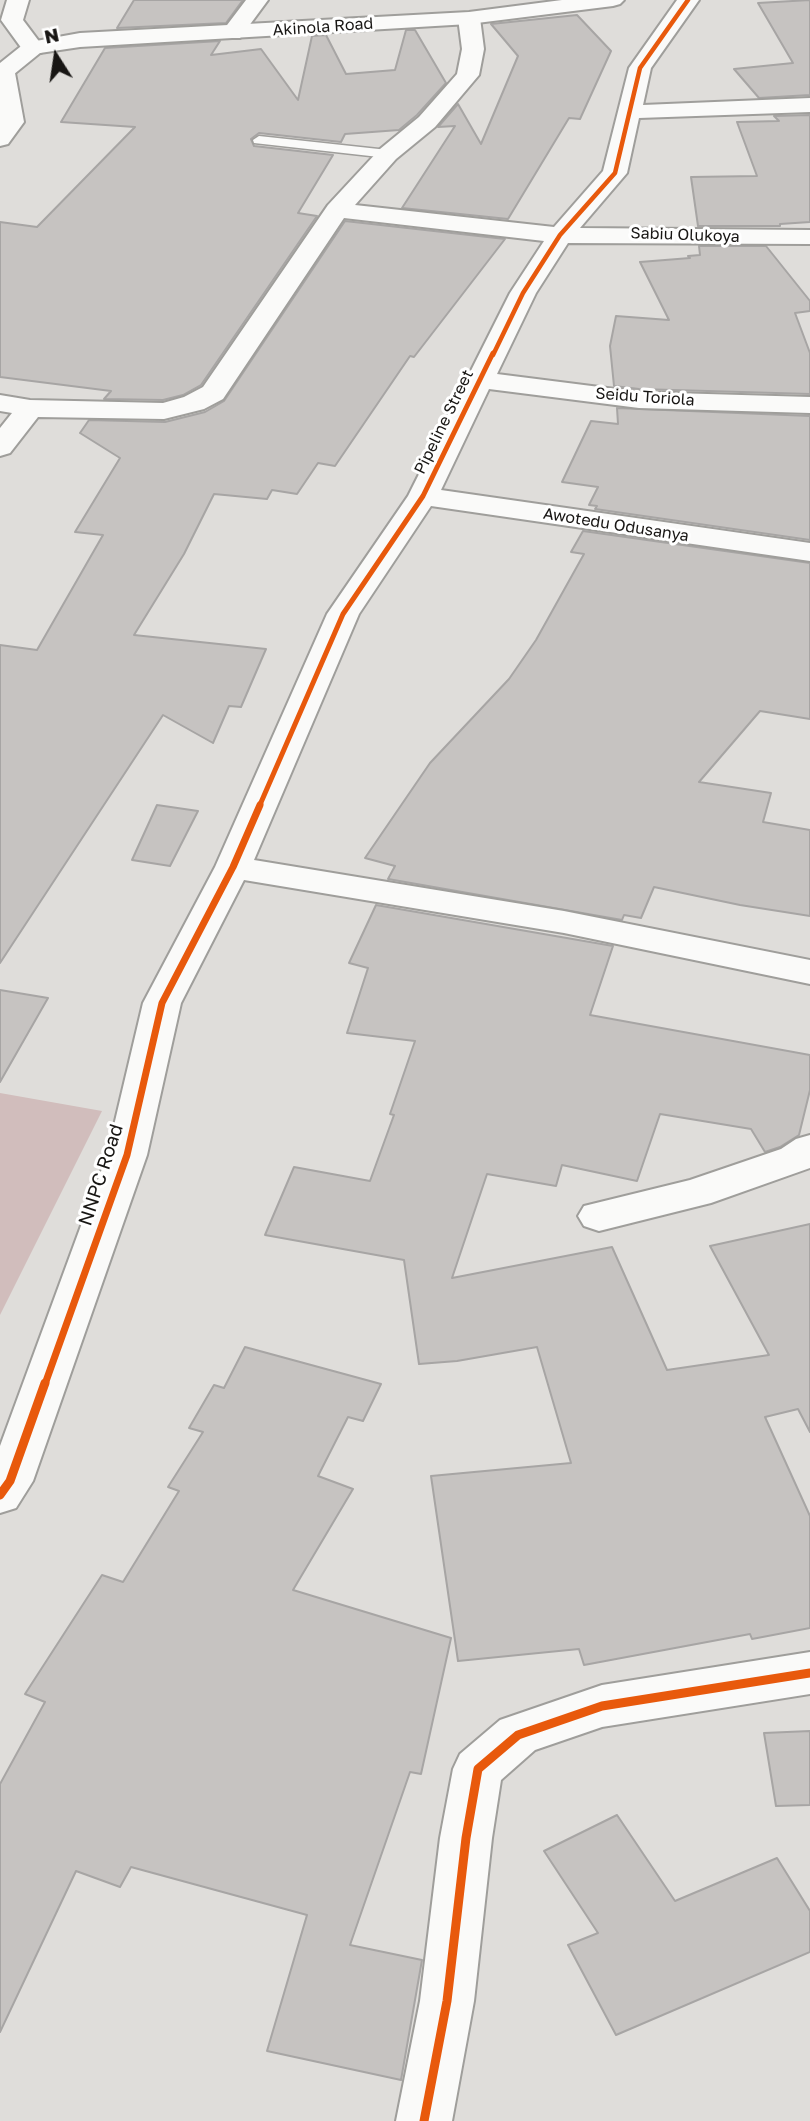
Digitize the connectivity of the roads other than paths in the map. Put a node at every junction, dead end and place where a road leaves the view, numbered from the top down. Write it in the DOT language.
graph roads {
  1 [pos="257,0"];
  2 [pos="612,0"];
  3 [pos="688,0"];
  4 [pos="523,6"];
  5 [pos="10,14"];
  6 [pos="469,18"];
  7 [pos="232,33"];
  8 [pos="33,48"];
  9 [pos="2,74"];
  10 [pos="810,105"];
  11 [pos="630,112"];
  12 [pos="0,139"];
  13 [pos="259,140"];
  14 [pos="388,154"];
  15 [pos="337,210"];
  16 [pos="559,235"];
  17 [pos="810,237"];
  18 [pos="481,380"];
  19 [pos="0,404"];
  20 [pos="810,405"];
  21 [pos="30,408"];
  22 [pos="0,447"];
  23 [pos="423,496"];
  24 [pos="810,552"];
  25 [pos="233,867"];
  26 [pos="810,972"];
  27 [pos="810,1149"];
  28 [pos="599,1216"];
  29 [pos="0,1495"];
  30 [pos="810,1672"];
  31 [pos="424,2121"];
  1 -- 7 [label="street"];
  2 -- 4 [label="street, Akinola Road"];
  3 -- 11 [label="street, Pipeline Street"];
  4 -- 6 [label="street, Akinola Road"];
  5 -- 8 [label="street"];
  6 -- 7 [label="street, Akinola Road"];
  6 -- 14 [label="street"];
  7 -- 8 [label="street, Akinola Road"];
  8 -- 9 [label="street"];
  9 -- 12 [label="street"];
  10 -- 11 [label="street"];
  11 -- 16 [label="street, Pipeline Street"];
  13 -- 14 [label="lane"];
  14 -- 15 [label="street"];
  15 -- 16 [label="street, Sabiu Olukoya"];
  15 -- 21 [label="street"];
  16 -- 17 [label="street, Sabiu Olukoya"];
  16 -- 18 [label="street, Pipeline Street"];
  18 -- 20 [label="street, Seidu Toriola"];
  18 -- 23 [label="street, Pipeline Street"];
  19 -- 21 [label="street"];
  21 -- 22 [label="street"];
  23 -- 24 [label="street, Awotedu Odusanya"];
  23 -- 25 [label="street, Pipeline Street"];
  25 -- 26 [label="street"];
  25 -- 29 [label="street, NNPC Road"];
  27 -- 28 [label="street"];
  30 -- 31 [label="street"];
}
